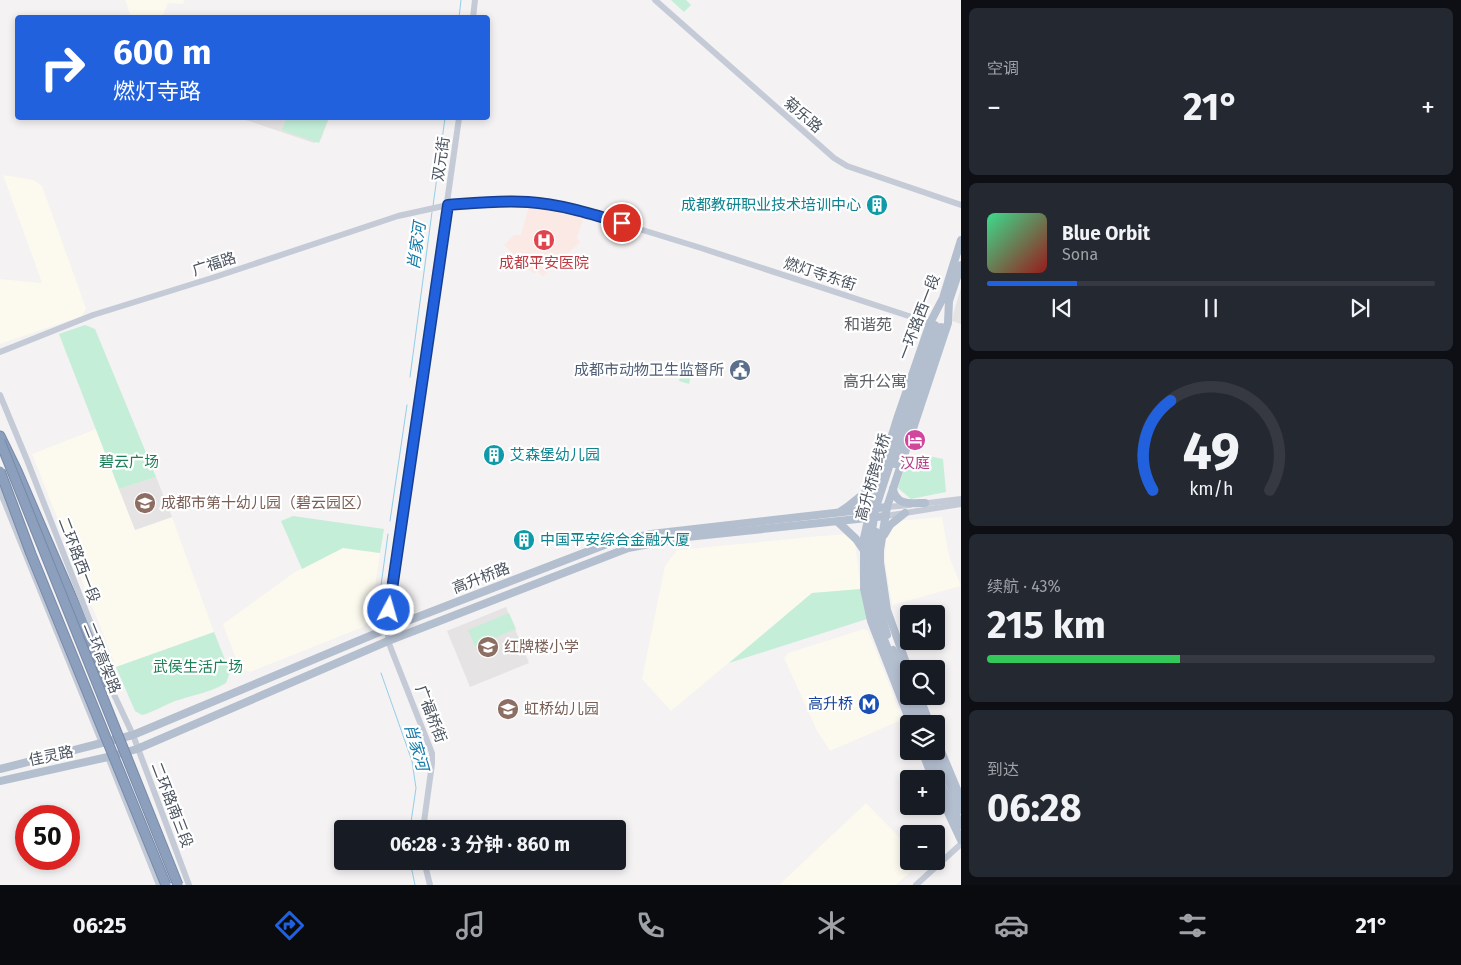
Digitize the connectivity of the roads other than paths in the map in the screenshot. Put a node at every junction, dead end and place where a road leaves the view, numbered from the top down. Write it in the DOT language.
graph roads {
  1 [pos="475,0"];
  2 [pos="654,0"];
  3 [pos="473,15"];
  4 [pos="459,120"];
  5 [pos="448,205"];
  6 [pos="961,205"];
  7 [pos="961,240"];
  8 [pos="961,265"];
  9 [pos="946,299"];
  10 [pos="935,325"];
  11 [pos="0,352"];
  12 [pos="0,396"];
  13 [pos="0,436"];
  14 [pos="0,441"];
  15 [pos="0,471"];
  16 [pos="877,483"];
  17 [pos="893,489"];
  18 [pos="0,491"];
  19 [pos="961,498"];
  20 [pos="925,503"];
  21 [pos="961,504"];
  22 [pos="888,507"];
  23 [pos="870,509"];
  24 [pos="836,513"];
  25 [pos="905,513"];
  26 [pos="886,516"];
  27 [pos="868,519"];
  28 [pos="838,522"];
  29 [pos="882,539"];
  30 [pos="864,549"];
  31 [pos="388,628"];
  32 [pos="388,641"];
  33 [pos="905,660"];
  34 [pos="900,667"];
  35 [pos="110,686"];
  36 [pos="908,715"];
  37 [pos="914,715"];
  38 [pos="133,735"];
  39 [pos="102,743"];
  40 [pos="137,748"];
  41 [pos="108,758"];
  42 [pos="932,760"];
  43 [pos="940,760"];
  44 [pos="945,760"];
  45 [pos="0,769"];
  46 [pos="0,781"];
  47 [pos="961,799"];
  48 [pos="945,807"];
  49 [pos="961,810"];
  50 [pos="424,820"];
  51 [pos="961,825"];
  52 [pos="961,840"];
  53 [pos="961,844"];
  54 [pos="426,870"];
  55 [pos="159,885"];
  56 [pos="166,885"];
  57 [pos="178,885"];
  58 [pos="189,885"];
  59 [pos="430,885"];
  60 [pos="916,885"];
  1 -- 3 [label="main road"];
  2 -- 6 [label="main road, 菊乐路"];
  4 -- 5 [label="main road, 双元街"];
  5 -- 10 [label="main road, 燃灯寺东街"];
  5 -- 11 [label="main road, 广福路"];
  5 -- 31 [label="main road, 双元街"];
  7 -- 9 [label="main road, 一环路西一段"];
  8 -- 9 [label="main road, 一环路西一段"];
  9 -- 10 [label="main road"];
  9 -- 17 [label="main road, 一环路西一段"];
  10 -- 16 [label="main road, 一环路西一段"];
  10 -- 34 [label="main road, 高升桥跨线桥, bridge"];
  10 -- 37 [label="main road, 高升桥跨线桥, bridge"];
  12 -- 35 [label="main road, 二环路西一段"];
  13 -- 35 [label="highway, bridge"];
  14 -- 57 [label="highway, 二环高架路, bridge"];
  15 -- 56 [label="highway, 二环高架路, bridge"];
  16 -- 23 [label="main road, 一环路西一段"];
  16 -- 24 [label="main road"];
  17 -- 20 [label="main road"];
  17 -- 22 [label="main road, 一环路西一段"];
  18 -- 39 [label="main road"];
  19 -- 20 [label="main road"];
  20 -- 22 [label="main road"];
  21 -- 25 [label="main road"];
  22 -- 23 [label="main road, 高升桥路"];
  22 -- 26 [label="main road, 一环路西一段"];
  23 -- 24 [label="main road, 高升桥路"];
  23 -- 27 [label="main road, 一环路西一段"];
  24 -- 31 [label="main road, 高升桥路"];
  25 -- 26 [label="main road"];
  25 -- 29 [label="main road"];
  26 -- 27 [label="main road, 高升桥路"];
  26 -- 29 [label="main road, 一环路西一段"];
  27 -- 28 [label="main road, 高升桥路"];
  27 -- 30 [label="main road, 一环路西一段"];
  28 -- 30 [label="main road"];
  28 -- 32 [label="main road, 高升桥路"];
  29 -- 33 [label="main road, 一环路西一段"];
  30 -- 36 [label="main road, 一环路西一段"];
  31 -- 32 [label="main road, 双元街"];
  31 -- 38 [label="main road, 高升桥路"];
  32 -- 40 [label="main road, 高升桥路"];
  32 -- 50 [label="main road, 广福桥街"];
  35 -- 38 [label="main road, 二环路西一段"];
  38 -- 39 [label="main road, 高升桥路"];
  38 -- 40 [label="main road, 二环路南三段"];
  39 -- 41 [label="main road"];
  39 -- 45 [label="main road, 佳灵路"];
  40 -- 41 [label="main road, 高升桥路"];
  40 -- 58 [label="main road, 二环路南三段"];
  41 -- 46 [label="main road, 佳灵路"];
  41 -- 55 [label="main road"];
  42 -- 51 [label="main road"];
  43 -- 49 [label="main road"];
  44 -- 47 [label="main road"];
  48 -- 52 [label="main road"];
  53 -- 60 [label="main road"];
  54 -- 59 [label="main road"];
}
